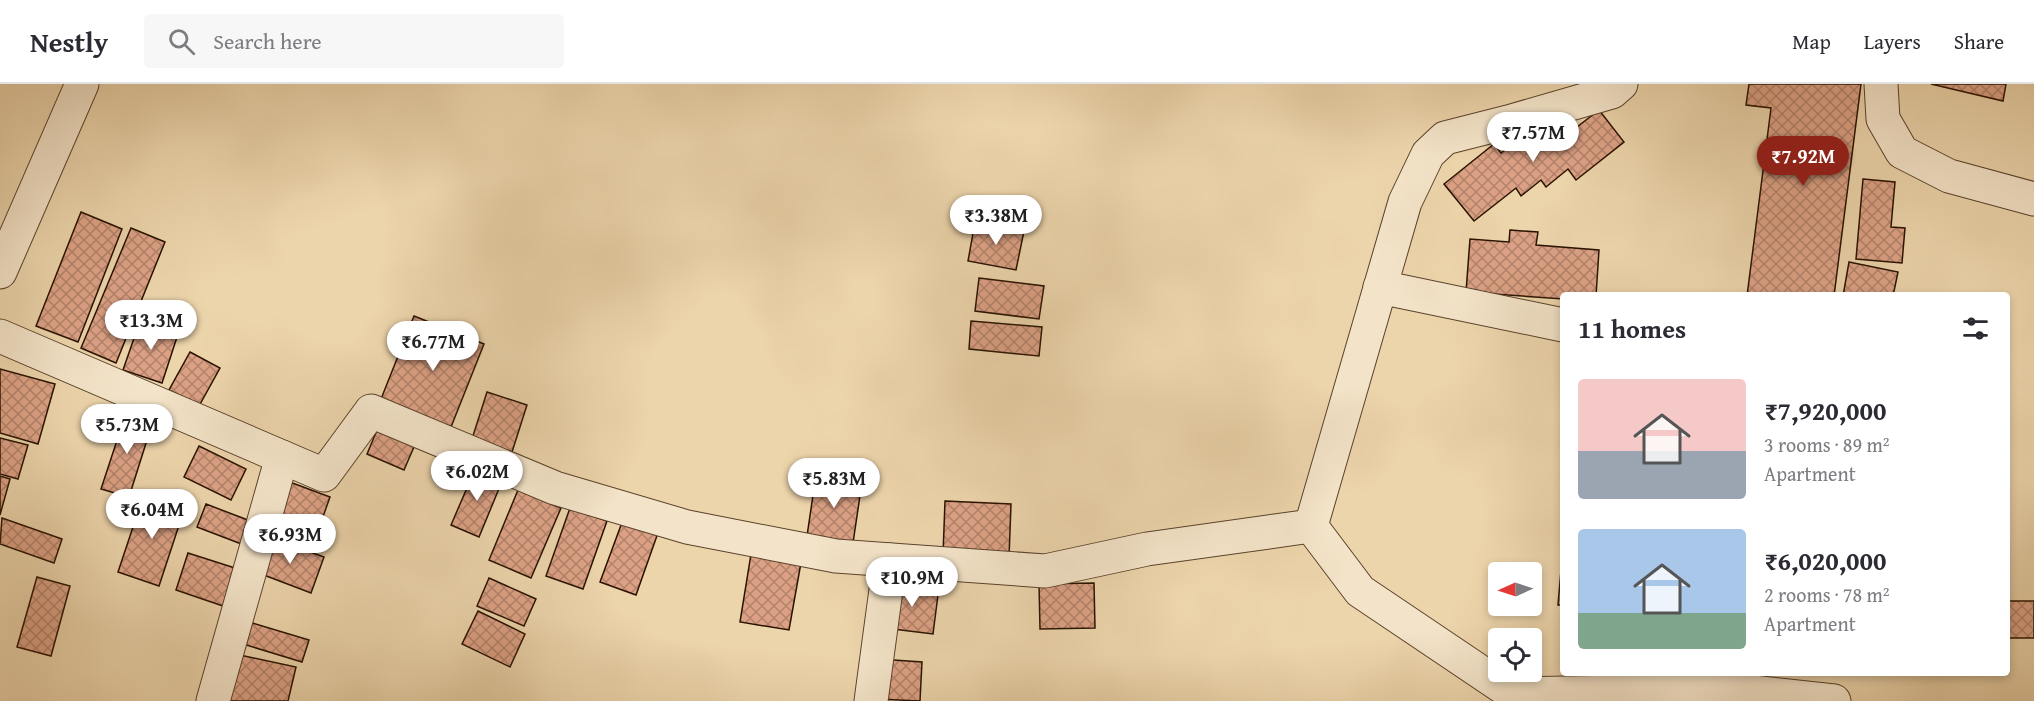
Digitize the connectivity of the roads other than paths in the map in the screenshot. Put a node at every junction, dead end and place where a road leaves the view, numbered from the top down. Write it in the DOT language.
graph roads {
  1 [pos="82,84"];
  2 [pos="1621,84"];
  3 [pos="1881,84"];
  4 [pos="2034,199"];
  5 [pos="0,272"];
  6 [pos="1380,287"];
  7 [pos="1560,324"];
  8 [pos="0,336"];
  9 [pos="282,457"];
  10 [pos="1311,526"];
  11 [pos="890,560"];
  12 [pos="1491,690"];
  13 [pos="213,701"];
  14 [pos="871,701"];
  15 [pos="1834,701"];
  1 -- 5 [label="street"];
  2 -- 6 [label="street"];
  3 -- 4 [label="street"];
  6 -- 7 [label="street"];
  6 -- 10 [label="street"];
  8 -- 9 [label="street"];
  9 -- 11 [label="street"];
  9 -- 13 [label="street"];
  10 -- 11 [label="street"];
  10 -- 12 [label="street"];
  11 -- 14 [label="street"];
  12 -- 15 [label="street"];
}
